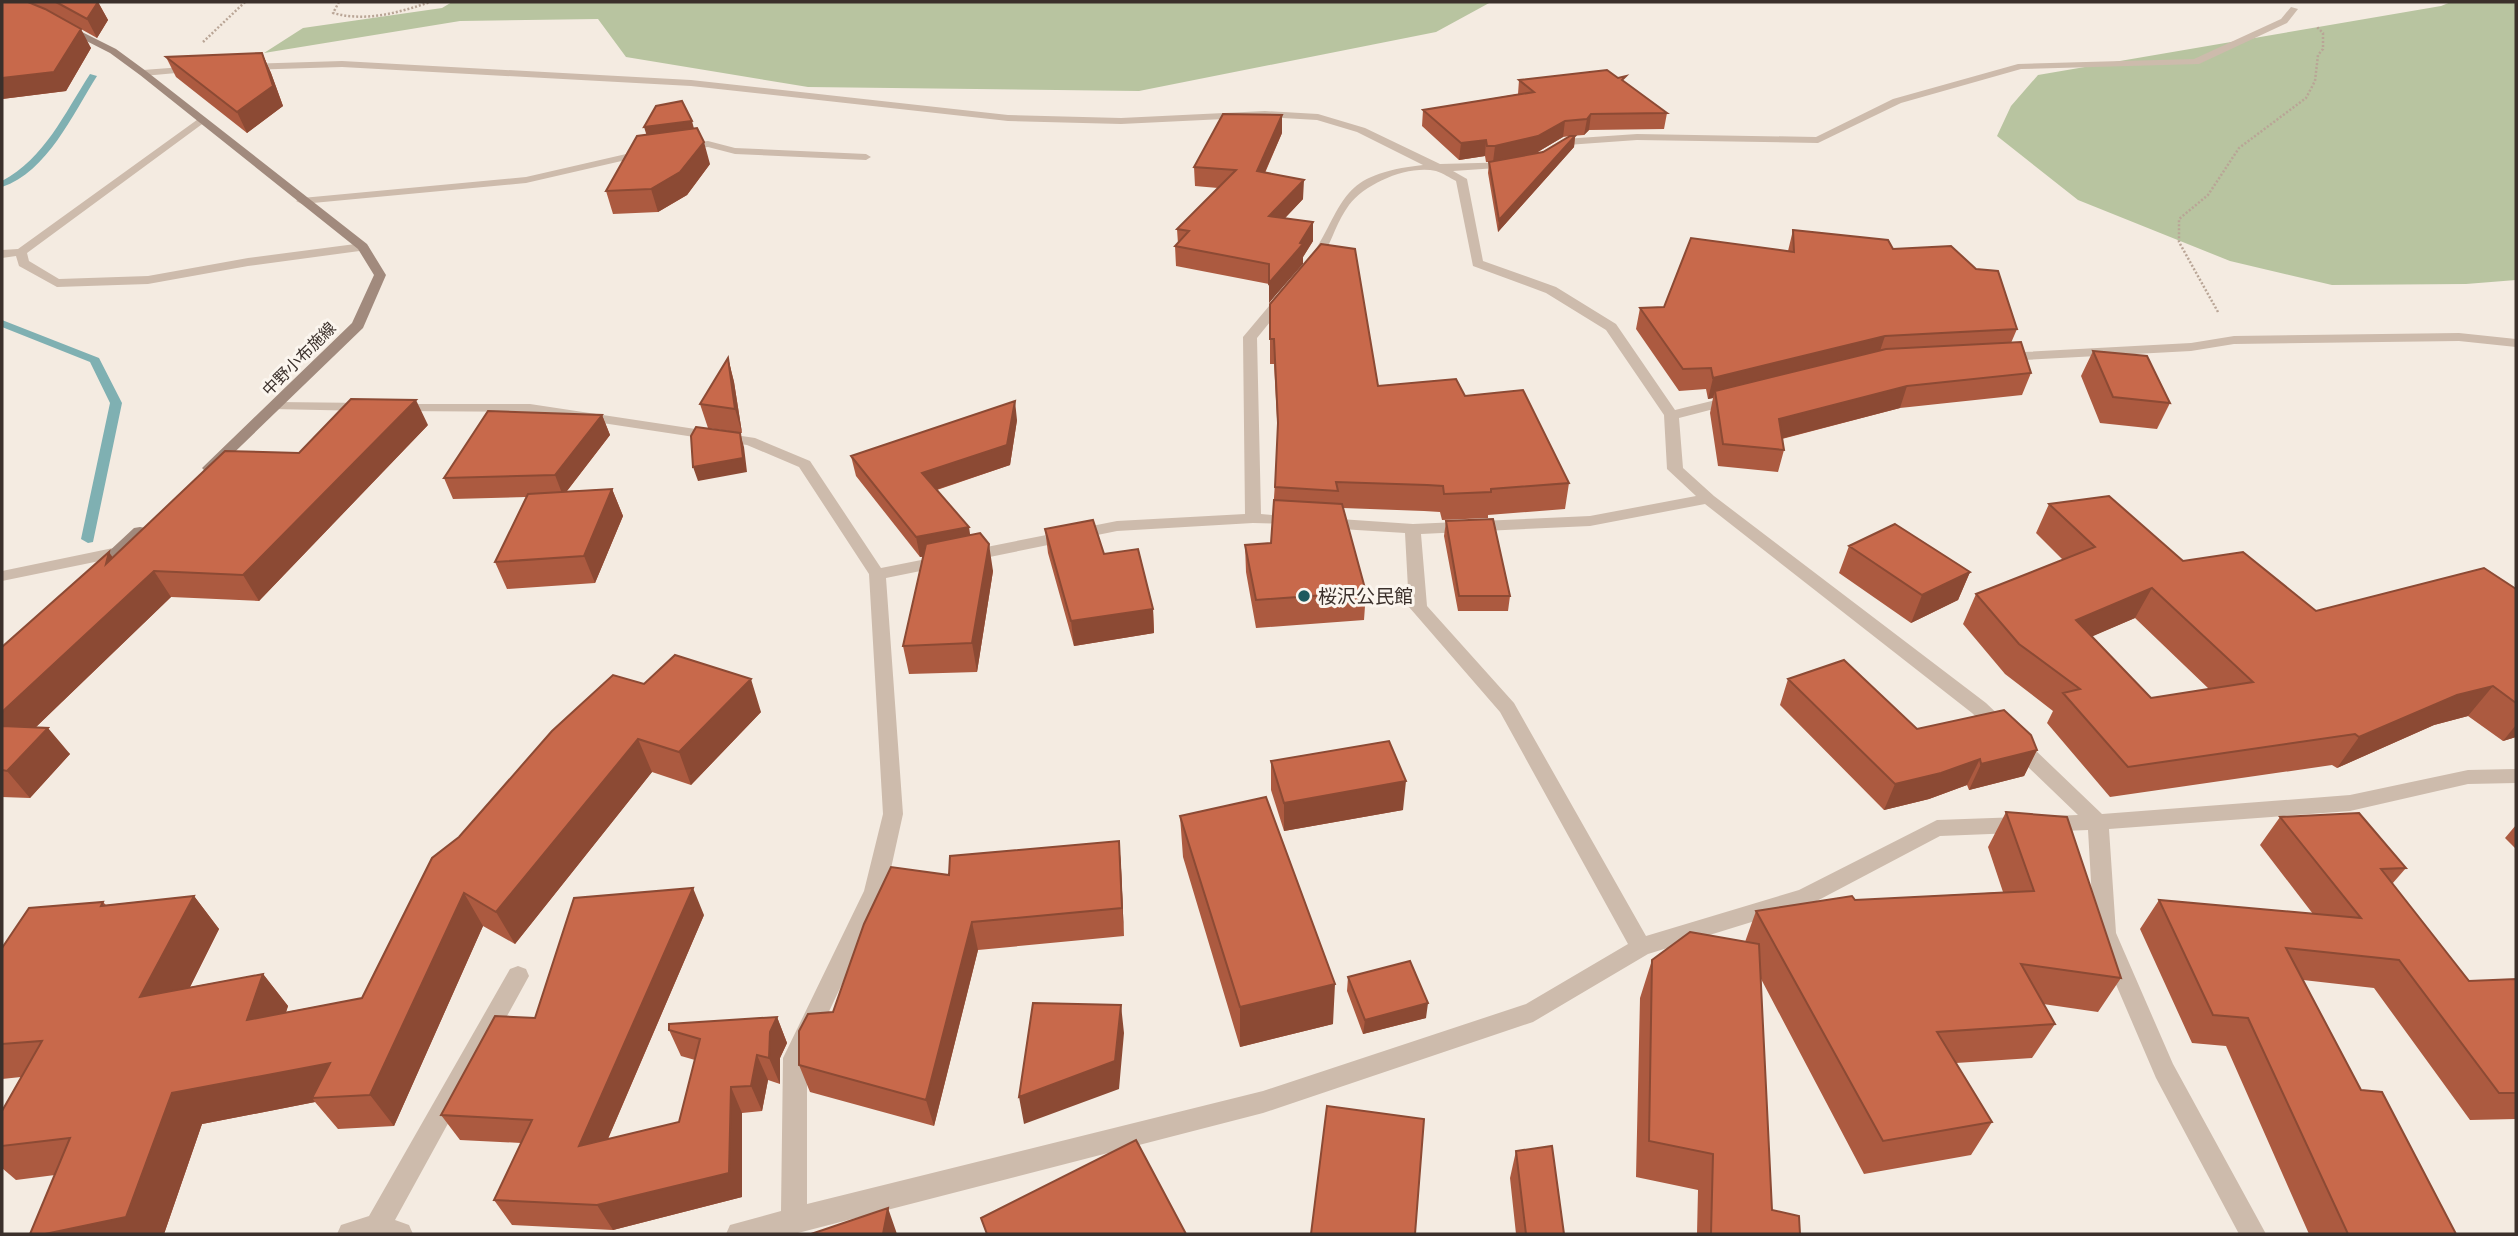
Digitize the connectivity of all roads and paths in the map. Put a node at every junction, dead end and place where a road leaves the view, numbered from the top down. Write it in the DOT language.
graph roads {
  1 [pos="245,2"];
  2 [pos="339,2"];
  3 [pos="430,2"];
  4 [pos="2294,9"];
  5 [pos="52,21"];
  6 [pos="231,68"];
  7 [pos="175,69"];
  8 [pos="203,69"];
  9 [pos="143,73"];
  10 [pos="201,120"];
  11 [pos="866,157"];
  12 [pos="1541,158"];
  13 [pos="1529,160"];
  14 [pos="1430,166"];
  15 [pos="302,201"];
  16 [pos="363,247"];
  17 [pos="21,252"];
  18 [pos="2,254"];
  19 [pos="2234,340"];
  20 [pos="2516,343"];
  21 [pos="1989,358"];
  22 [pos="1749,396"];
  23 [pos="277,406"];
  24 [pos="1671,415"];
  25 [pos="198,479"];
  26 [pos="1708,499"];
  27 [pos="1253,518"];
  28 [pos="148,525"];
  29 [pos="1413,529"];
  30 [pos="118,552"];
  31 [pos="877,574"];
  32 [pos="2,576"];
  33 [pos="89,579"];
  34 [pos="2516,776"];
  35 [pos="2098,822"];
  36 [pos="1640,947"];
  37 [pos="518,976"];
  38 [pos="794,1220"];
  39 [pos="388,1231"];
  40 [pos="349,1234"];
  41 [pos="739,1234"];
  42 [pos="2253,1234"];
  1 -- 7 [label="path"];
  2 -- 3 [label="path"];
  4 -- 12 [label="street"];
  4 -- 19 [label="path"];
  5 -- 9 [label="main road, 中野小布施線"];
  6 -- 14 [label="street"];
  7 -- 8 [label="street"];
  7 -- 9 [label="street"];
  9 -- 10 [label="main road, 中野小布施線"];
  10 -- 15 [label="main road, 中野小布施線"];
  10 -- 17 [label="street"];
  11 -- 15 [label="street"];
  13 -- 14 [label="street"];
  14 -- 24 [label="street"];
  14 -- 27 [label="street"];
  15 -- 16 [label="main road, 中野小布施線"];
  16 -- 17 [label="street"];
  16 -- 23 [label="main road, 中野小布施線"];
  17 -- 18 [label="street"];
  19 -- 20 [label="street"];
  19 -- 21 [label="street"];
  22 -- 24 [label="street"];
  23 -- 25 [label="main road, 中野小布施線"];
  23 -- 31 [label="street"];
  24 -- 26 [label="street"];
  26 -- 29 [label="street"];
  26 -- 35 [label="street"];
  27 -- 29 [label="street"];
  27 -- 31 [label="street"];
  28 -- 30 [label="main road"];
  29 -- 36 [label="street"];
  30 -- 32 [label="street"];
  30 -- 33 [label="main road"];
  31 -- 38 [label="street"];
  34 -- 35 [label="street"];
  35 -- 36 [label="street"];
  35 -- 42 [label="street"];
  36 -- 38 [label="street"];
  37 -- 39 [label="street"];
  38 -- 41 [label="street"];
  39 -- 40 [label="street"];
}
